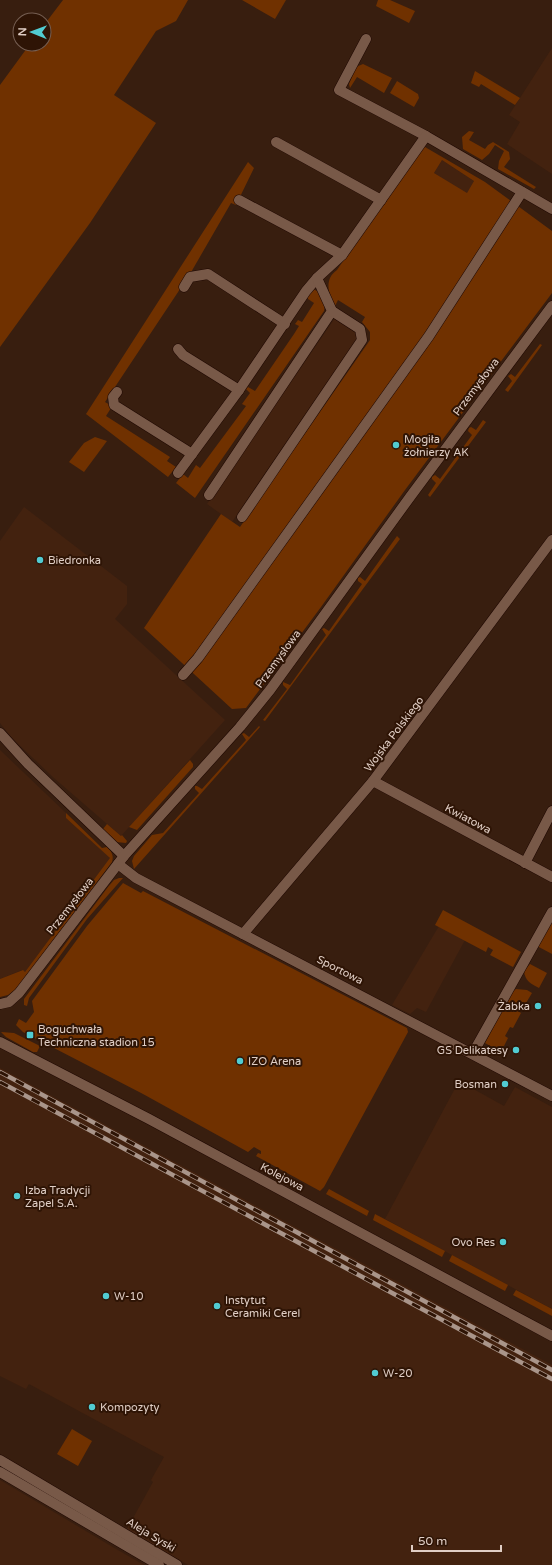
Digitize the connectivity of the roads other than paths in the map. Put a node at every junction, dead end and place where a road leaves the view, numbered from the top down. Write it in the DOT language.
graph roads {
  1 [pos="366,39"];
  2 [pos="426,136"];
  3 [pos="276,142"];
  4 [pos="522,192"];
  5 [pos="239,200"];
  6 [pos="381,200"];
  7 [pos="552,209"];
  8 [pos="342,255"];
  9 [pos="317,278"];
  10 [pos="184,287"];
  11 [pos="552,306"];
  12 [pos="332,311"];
  13 [pos="285,324"];
  14 [pos="178,349"];
  15 [pos="239,390"];
  16 [pos="116,392"];
  17 [pos="192,454"];
  18 [pos="178,473"];
  19 [pos="209,495"];
  20 [pos="242,517"];
  21 [pos="552,540"];
  22 [pos="183,674"];
  23 [pos="0,733"];
  24 [pos="373,781"];
  25 [pos="552,812"];
  26 [pos="121,860"];
  27 [pos="525,863"];
  28 [pos="552,877"];
  29 [pos="552,912"];
  30 [pos="243,934"];
  31 [pos="0,1004"];
  32 [pos="0,1042"];
  33 [pos="473,1053"];
  34 [pos="552,1096"];
  35 [pos="552,1336"];
  36 [pos="0,1460"];
  37 [pos="14,1468"];
  38 [pos="0,1472"];
  39 [pos="9,1478"];
  40 [pos="66,1498"];
  41 [pos="60,1508"];
  42 [pos="110,1530"];
  43 [pos="159,1565"];
  44 [pos="177,1565"];
  1 -- 2 [label="street"];
  2 -- 4 [label="street"];
  2 -- 6 [label="street"];
  3 -- 6 [label="street"];
  4 -- 7 [label="street"];
  4 -- 22 [label="street"];
  5 -- 8 [label="street"];
  6 -- 8 [label="street"];
  8 -- 9 [label="street"];
  9 -- 12 [label="street"];
  9 -- 13 [label="street"];
  10 -- 13 [label="street"];
  11 -- 26 [label="street, Przemysłowa"];
  12 -- 19 [label="street"];
  12 -- 20 [label="street"];
  13 -- 15 [label="street"];
  14 -- 15 [label="street"];
  15 -- 17 [label="street"];
  16 -- 17 [label="street"];
  17 -- 18 [label="street"];
  21 -- 24 [label="street, Wojska Polskiego"];
  23 -- 26 [label="street, Sportowa"];
  24 -- 27 [label="street, Kwiatowa"];
  24 -- 30 [label="street, Wojska Polskiego"];
  25 -- 27 [label="street"];
  26 -- 30 [label="street, Sportowa"];
  26 -- 31 [label="street, Przemysłowa"];
  27 -- 28 [label="street, Kwiatowa"];
  29 -- 33 [label="street"];
  30 -- 33 [label="street, Sportowa"];
  32 -- 35 [label="street, Kolejowa"];
  33 -- 34 [label="street, Sportowa"];
  36 -- 37 [label="street, Aleja Syski"];
  37 -- 39 [label="street"];
  37 -- 40 [label="street, Aleja Syski"];
  38 -- 39 [label="street, Aleja Syski"];
  39 -- 41 [label="street, Aleja Syski"];
  40 -- 41 [label="street"];
  40 -- 42 [label="street, Aleja Syski"];
  41 -- 42 [label="street, Aleja Syski"];
  42 -- 43 [label="street, Aleja Syski"];
  42 -- 44 [label="street, Aleja Syski"];
}
